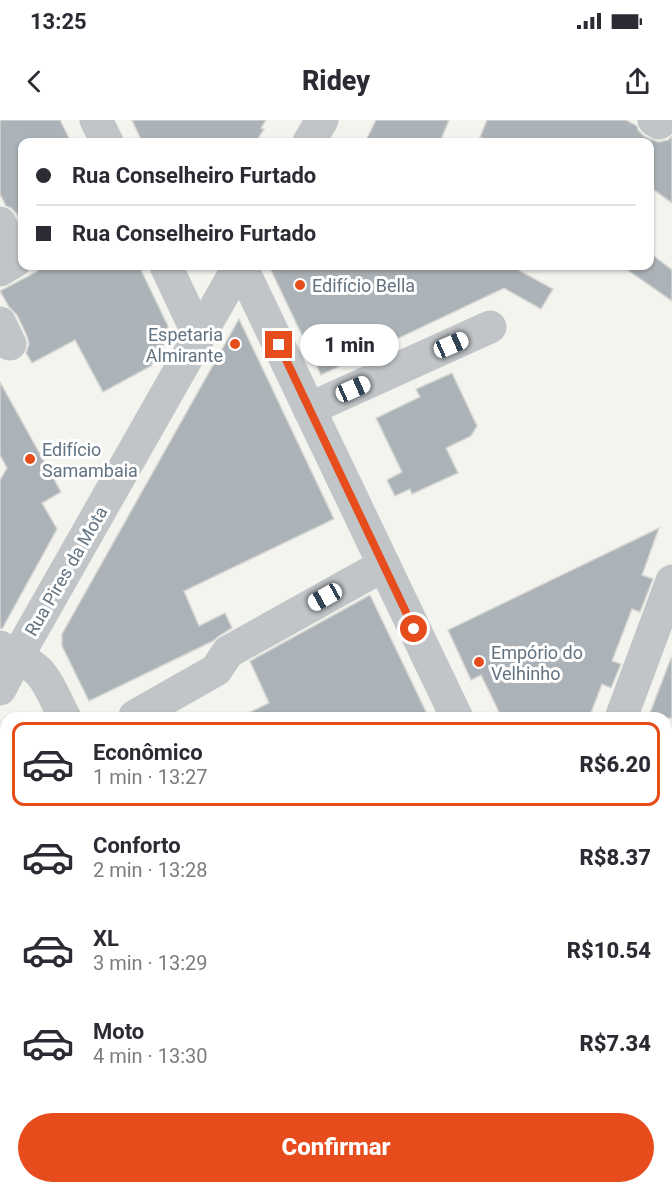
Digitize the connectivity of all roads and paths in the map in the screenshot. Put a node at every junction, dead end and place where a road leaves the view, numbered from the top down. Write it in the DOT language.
graph roads {
  1 [pos="96,120"];
  2 [pos="322,120"];
  3 [pos="105,138"];
  4 [pos="311,138"];
  5 [pos="0,223"];
  6 [pos="0,270"];
  7 [pos="168,270"];
  8 [pos="238,270"];
  9 [pos="242,270"];
  10 [pos="490,327"];
  11 [pos="200,336"];
  12 [pos="309,409"];
  13 [pos="384,565"];
  14 [pos="672,580"];
  15 [pos="8,652"];
  16 [pos="0,689"];
  17 [pos="62,712"];
  18 [pos="142,712"];
  19 [pos="454,712"];
  20 [pos="623,712"];
  1 -- 3 [label="street"];
  2 -- 4 [label="street"];
  5 -- 6 [label="street"];
  7 -- 11 [label="street"];
  8 -- 11 [label="street, Rua Pires da Mota"];
  9 -- 12 [label="street"];
  10 -- 12 [label="street"];
  11 -- 15 [label="street, Rua Pires da Mota"];
  12 -- 13 [label="street"];
  13 -- 18 [label="street"];
  13 -- 19 [label="street"];
  14 -- 20 [label="street"];
  15 -- 16 [label="street, Rua Pires da Mota"];
  15 -- 17 [label="street"];
}
